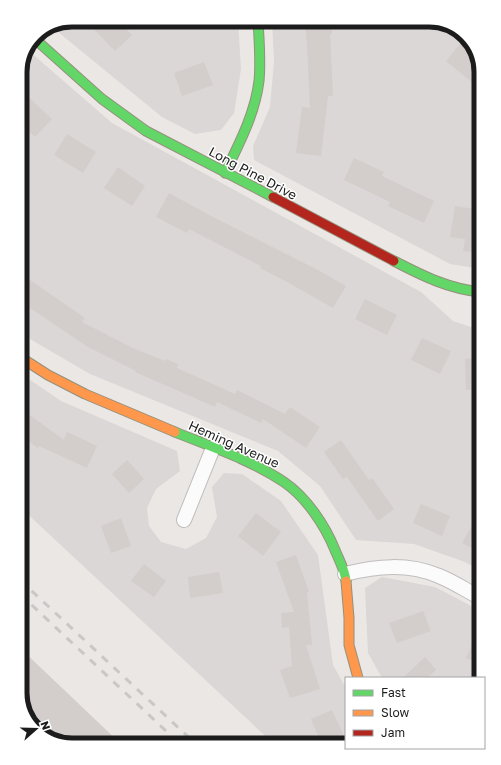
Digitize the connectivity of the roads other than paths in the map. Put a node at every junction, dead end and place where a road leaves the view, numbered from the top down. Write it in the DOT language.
graph roads {
  1 [pos="258,27"];
  2 [pos="38,42"];
  3 [pos="225,173"];
  4 [pos="474,291"];
  5 [pos="27,361"];
  6 [pos="213,448"];
  7 [pos="184,520"];
  8 [pos="345,574"];
  9 [pos="474,594"];
  10 [pos="358,677"];
  1 -- 3 [label="street"];
  2 -- 3 [label="street, Long Pine Drive"];
  3 -- 4 [label="street, Long Pine Drive"];
  5 -- 6 [label="street, Heming Avenue"];
  6 -- 7 [label="street"];
  6 -- 8 [label="street, Heming Avenue"];
  8 -- 9 [label="street"];
  8 -- 10 [label="street, Heming Avenue"];
}
